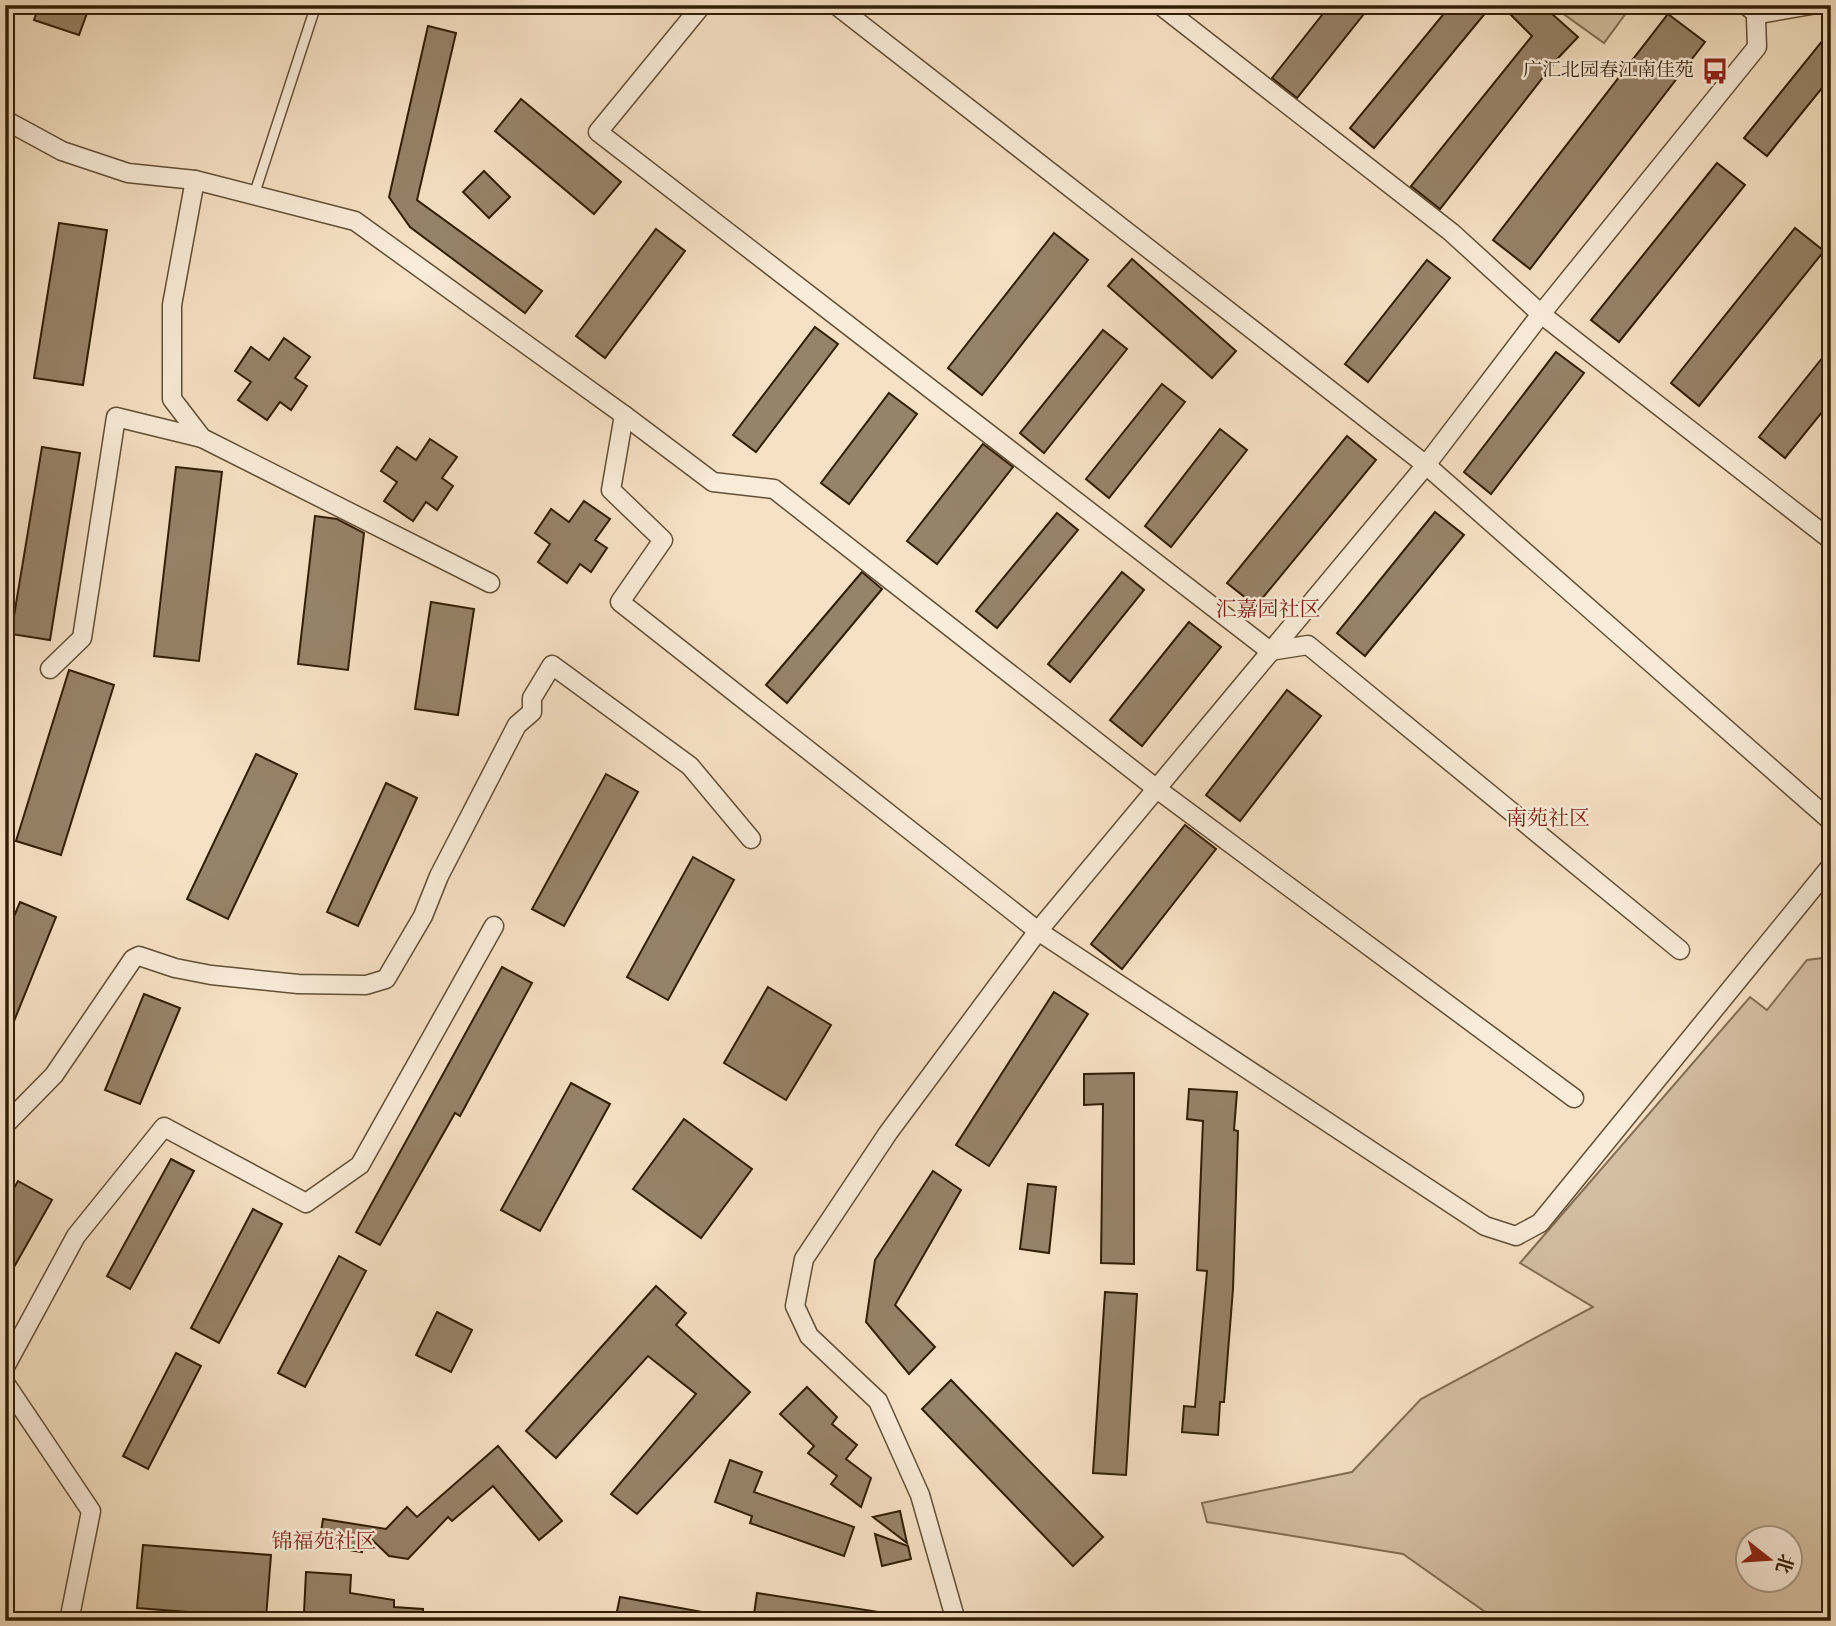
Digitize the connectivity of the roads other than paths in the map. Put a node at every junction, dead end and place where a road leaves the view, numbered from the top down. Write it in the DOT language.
graph roads {
  1 [pos="316,5"];
  2 [pos="702,5"];
  3 [pos="836,5"];
  4 [pos="1160,5"];
  5 [pos="1739,5"];
  6 [pos="1831,6"];
  7 [pos="1761,12"];
  8 [pos="5,120"];
  9 [pos="195,180"];
  10 [pos="254,195"];
  11 [pos="1541,314"];
  12 [pos="624,415"];
  13 [pos="202,438"];
  14 [pos="1426,465"];
  15 [pos="1831,540"];
  16 [pos="490,583"];
  17 [pos="1270,651"];
  18 [pos="50,669"];
  19 [pos="1157,789"];
  20 [pos="1831,821"];
  21 [pos="751,839"];
  22 [pos="1831,866"];
  23 [pos="494,926"];
  24 [pos="1038,930"];
  25 [pos="1680,950"];
  26 [pos="1574,1098"];
  27 [pos="5,1125"];
  28 [pos="5,1367"];
  29 [pos="5,1383"];
  30 [pos="69,1621"];
  31 [pos="956,1621"];
  1 -- 10 [label="lane"];
  2 -- 17 [label="street"];
  3 -- 14 [label="street"];
  4 -- 11 [label="street"];
  5 -- 7 [label="lane"];
  6 -- 7 [label="lane"];
  7 -- 11 [label="street"];
  8 -- 9 [label="street"];
  9 -- 10 [label="street"];
  9 -- 13 [label="street"];
  10 -- 12 [label="street"];
  11 -- 14 [label="street"];
  11 -- 15 [label="street"];
  12 -- 19 [label="street"];
  12 -- 24 [label="street"];
  13 -- 16 [label="street"];
  13 -- 18 [label="street"];
  14 -- 17 [label="street"];
  14 -- 20 [label="street"];
  17 -- 19 [label="street"];
  17 -- 25 [label="street"];
  19 -- 24 [label="street"];
  19 -- 26 [label="street"];
  21 -- 27 [label="street"];
  22 -- 24 [label="street"];
  23 -- 28 [label="street"];
  24 -- 31 [label="street"];
  29 -- 30 [label="street"];
}
